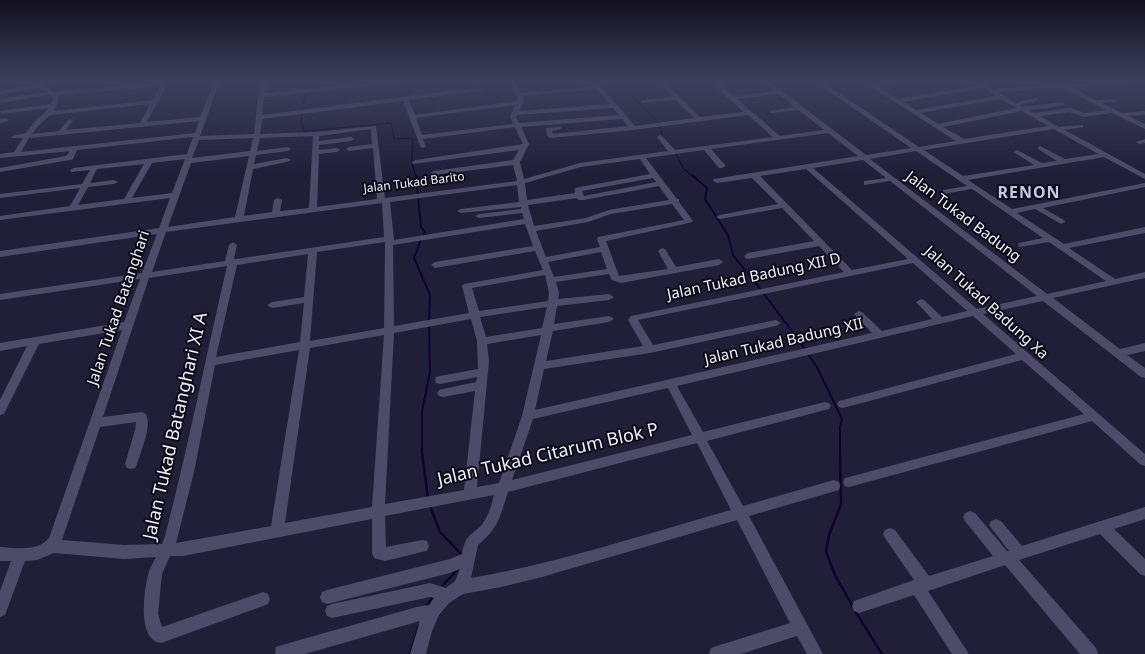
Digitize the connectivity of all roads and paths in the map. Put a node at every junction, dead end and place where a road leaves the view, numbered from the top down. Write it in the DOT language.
graph roads {
  1 [pos="40,112"];
  2 [pos="48,112"];
  3 [pos="150,112"];
  4 [pos="206,112"];
  5 [pos="261,112"];
  6 [pos="313,112"];
  7 [pos="410,112"];
  8 [pos="443,112"];
  9 [pos="536,112"];
  10 [pos="618,112"];
  11 [pos="691,112"];
  12 [pos="772,112"];
  13 [pos="775,112"];
  14 [pos="805,112"];
  15 [pos="862,112"];
  16 [pos="915,112"];
  17 [pos="1009,112"];
  18 [pos="1027,112"];
  19 [pos="1059,112"];
  20 [pos="1075,112"];
  21 [pos="1107,112"];
  22 [pos="1112,112"];
  23 [pos="515,113"];
  24 [pos="748,113"];
  25 [pos="1145,113"];
  26 [pos="1033,115"];
  27 [pos="1120,115"];
  28 [pos="2,117"];
  29 [pos="412,117"];
  30 [pos="622,117"];
  31 [pos="260,118"];
  32 [pos="203,120"];
  33 [pos="699,120"];
  34 [pos="70,121"];
  35 [pos="143,124"];
  36 [pos="517,125"];
  37 [pos="576,126"];
  38 [pos="937,126"];
  39 [pos="1081,126"];
  40 [pos="1145,127"];
  41 [pos="635,128"];
  42 [pos="1056,128"];
  43 [pos="830,131"];
  44 [pos="61,132"];
  45 [pos="257,134"];
  46 [pos="316,134"];
  47 [pos="28,135"];
  48 [pos="14,136"];
  49 [pos="196,136"];
  50 [pos="420,137"];
  51 [pos="646,137"];
  52 [pos="660,138"];
  53 [pos="778,138"];
  54 [pos="351,139"];
  55 [pos="963,142"];
  56 [pos="316,143"];
  57 [pos="376,146"];
  58 [pos="423,147"];
  59 [pos="704,147"];
  60 [pos="75,148"];
  61 [pos="525,148"];
  62 [pos="1040,148"];
  63 [pos="288,149"];
  64 [pos="349,149"];
  65 [pos="917,149"];
  66 [pos="337,150"];
  67 [pos="674,151"];
  68 [pos="315,152"];
  69 [pos="1017,152"];
  70 [pos="254,153"];
  71 [pos="16,154"];
  72 [pos="1104,155"];
  73 [pos="0,156"];
  74 [pos="641,156"];
  75 [pos="188,158"];
  76 [pos="863,158"];
  77 [pos="150,160"];
  78 [pos="288,160"];
  79 [pos="1063,161"];
  80 [pos="416,162"];
  81 [pos="516,162"];
  82 [pos="1040,165"];
  83 [pos="722,166"];
  84 [pos="807,166"];
  85 [pos="95,167"];
  86 [pos="251,167"];
  87 [pos="0,170"];
  88 [pos="74,170"];
  89 [pos="434,173"];
  90 [pos="656,175"];
  91 [pos="754,175"];
  92 [pos="1145,177"];
  93 [pos="892,179"];
  94 [pos="960,179"];
  95 [pos="717,181"];
  96 [pos="114,182"];
  97 [pos="521,182"];
  98 [pos="662,183"];
  99 [pos="867,184"];
  100 [pos="1145,185"];
  101 [pos="85,186"];
  102 [pos="973,187"];
  103 [pos="946,192"];
  104 [pos="175,195"];
  105 [pos="580,195"];
  106 [pos="0,196"];
  107 [pos="278,200"];
  108 [pos="383,200"];
  109 [pos="676,201"];
  110 [pos="126,202"];
  111 [pos="524,206"];
  112 [pos="783,206"];
  113 [pos="1037,207"];
  114 [pos="73,208"];
  115 [pos="313,209"];
  116 [pos="461,211"];
  117 [pos="1010,212"];
  118 [pos="276,214"];
  119 [pos="479,216"];
  120 [pos="720,217"];
  121 [pos="0,218"];
  122 [pos="239,219"];
  123 [pos="1061,222"];
  124 [pos="530,225"];
  125 [pos="162,230"];
  126 [pos="1145,230"];
  127 [pos="1050,239"];
  128 [pos="390,241"];
  129 [pos="820,243"];
  130 [pos="233,244"];
  131 [pos="1022,245"];
  132 [pos="1061,247"];
  133 [pos="539,248"];
  134 [pos="603,249"];
  135 [pos="313,250"];
  136 [pos="662,251"];
  137 [pos="0,254"];
  138 [pos="748,256"];
  139 [pos="543,260"];
  140 [pos="916,260"];
  141 [pos="231,262"];
  142 [pos="719,262"];
  143 [pos="435,265"];
  144 [pos="672,270"];
  145 [pos="612,271"];
  146 [pos="850,273"];
  147 [pos="146,275"];
  148 [pos="1145,275"];
  149 [pos="550,276"];
  150 [pos="1114,282"];
  151 [pos="0,297"];
  152 [pos="609,297"];
  153 [pos="1047,298"];
  154 [pos="308,299"];
  155 [pos="921,302"];
  156 [pos="553,303"];
  157 [pos="272,305"];
  158 [pos="974,313"];
  159 [pos="859,314"];
  160 [pos="474,315"];
  161 [pos="609,319"];
  162 [pos="940,321"];
  163 [pos="776,323"];
  164 [pos="129,325"];
  165 [pos="390,330"];
  166 [pos="547,330"];
  167 [pos="880,335"];
  168 [pos="35,341"];
  169 [pos="482,341"];
  170 [pos="306,344"];
  171 [pos="1145,346"];
  172 [pos="0,347"];
  173 [pos="650,349"];
  174 [pos="1118,353"];
  175 [pos="1023,356"];
  176 [pos="210,362"];
  177 [pos="538,366"];
  178 [pos="483,372"];
  179 [pos="1145,374"];
  180 [pos="440,380"];
  181 [pos="671,384"];
  182 [pos="482,385"];
  183 [pos="442,393"];
  184 [pos="843,404"];
  185 [pos="825,406"];
  186 [pos="0,411"];
  187 [pos="528,416"];
  188 [pos="1094,416"];
  189 [pos="96,423"];
  190 [pos="699,439"];
  191 [pos="1145,461"];
  192 [pos="131,464"];
  193 [pos="850,482"];
  194 [pos="834,486"];
  195 [pos="502,488"];
  196 [pos="470,494"];
  197 [pos="379,512"];
  198 [pos="738,513"];
  199 [pos="1145,513"];
  200 [pos="970,517"];
  201 [pos="996,526"];
  202 [pos="1102,526"];
  203 [pos="277,531"];
  204 [pos="890,534"];
  205 [pos="52,546"];
  206 [pos="422,546"];
  207 [pos="167,551"];
  208 [pos="0,554"];
  209 [pos="21,554"];
  210 [pos="1010,557"];
  211 [pos="464,560"];
  212 [pos="1145,569"];
  213 [pos="921,585"];
  214 [pos="450,592"];
  215 [pos="263,599"];
  216 [pos="859,606"];
  217 [pos="0,610"];
  218 [pos="427,613"];
  219 [pos="800,627"];
  220 [pos="282,654"];
  221 [pos="418,654"];
  222 [pos="717,654"];
  223 [pos="815,654"];
  224 [pos="961,654"];
  225 [pos="1090,654"];
  1 -- 28 [label="street"];
  2 -- 47 [label="street"];
  3 -- 35 [label="street"];
  4 -- 32 [label="street, Jalan Tukad Batanghari"];
  5 -- 31 [label="street"];
  6 -- 31 [label="street"];
  7 -- 29 [label="street"];
  8 -- 29 [label="street"];
  9 -- 23 [label="street"];
  10 -- 30 [label="street"];
  11 -- 33 [label="street"];
  12 -- 13 [label="street"];
  14 -- 43 [label="street, Jalan Tukad Badung"];
  15 -- 65 [label="street"];
  16 -- 38 [label="street"];
  17 -- 38 [label="street"];
  18 -- 26 [label="street"];
  19 -- 26 [label="street"];
  20 -- 21 [label="street"];
  22 -- 27 [label="street"];
  23 -- 36 [label="street"];
  24 -- 33 [label="street"];
  24 -- 53 [label="street"];
  25 -- 27 [label="street"];
  26 -- 42 [label="street"];
  27 -- 40 [label="street"];
  29 -- 50 [label="street"];
  30 -- 36 [label="street"];
  30 -- 41 [label="street"];
  31 -- 45 [label="street"];
  32 -- 35 [label="street"];
  32 -- 49 [label="street, Jalan Tukad Batanghari"];
  33 -- 41 [label="street"];
  34 -- 44 [label="street"];
  35 -- 44 [label="street"];
  36 -- 50 [label="street"];
  36 -- 61 [label="street"];
  37 -- 41 [label="street"];
  38 -- 55 [label="street"];
  39 -- 42 [label="street"];
  41 -- 51 [label="street"];
  42 -- 55 [label="street"];
  42 -- 72 [label="street"];
  43 -- 53 [label="street, Jalan Tukad Barito"];
  43 -- 76 [label="street, Jalan Tukad Badung"];
  44 -- 47 [label="street"];
  45 -- 46 [label="street"];
  45 -- 49 [label="street"];
  45 -- 70 [label="street"];
  46 -- 56 [label="street"];
  46 -- 57 [label="street"];
  47 -- 48 [label="street"];
  47 -- 71 [label="street"];
  49 -- 60 [label="street"];
  49 -- 75 [label="street, Jalan Tukad Batanghari"];
  50 -- 58 [label="street"];
  52 -- 67 [label="street"];
  53 -- 59 [label="street, Jalan Tukad Barito"];
  54 -- 56 [label="street"];
  55 -- 65 [label="street"];
  56 -- 68 [label="street"];
  57 -- 64 [label="street"];
  57 -- 108 [label="street"];
  59 -- 67 [label="street, Jalan Tukad Barito"];
  59 -- 83 [label="street"];
  60 -- 71 [label="street"];
  60 -- 87 [label="street"];
  61 -- 80 [label="street"];
  61 -- 81 [label="street"];
  62 -- 79 [label="street"];
  63 -- 70 [label="street"];
  65 -- 76 [label="street"];
  65 -- 94 [label="street"];
  66 -- 68 [label="street"];
  67 -- 74 [label="street, Jalan Tukad Barito"];
  68 -- 115 [label="street"];
  69 -- 82 [label="street"];
  70 -- 75 [label="street"];
  70 -- 86 [label="street"];
  71 -- 73 [label="street"];
  72 -- 79 [label="street"];
  72 -- 92 [label="street"];
  74 -- 90 [label="street"];
  74 -- 97 [label="street, Jalan Tukad Barito"];
  75 -- 77 [label="street"];
  75 -- 104 [label="street, Jalan Tukad Batanghari"];
  76 -- 84 [label="street"];
  76 -- 93 [label="street, Jalan Tukad Badung"];
  77 -- 85 [label="street"];
  77 -- 110 [label="street"];
  78 -- 86 [label="street"];
  79 -- 82 [label="street"];
  81 -- 89 [label="street"];
  81 -- 97 [label="street"];
  82 -- 94 [label="street"];
  84 -- 91 [label="street"];
  84 -- 140 [label="street, Jalan Tukad Badung Xa"];
  85 -- 88 [label="street"];
  85 -- 101 [label="street"];
  86 -- 122 [label="street"];
  90 -- 98 [label="street"];
  90 -- 105 [label="street"];
  91 -- 95 [label="street"];
  91 -- 112 [label="street"];
  93 -- 99 [label="street"];
  93 -- 153 [label="street, Jalan Tukad Badung"];
  94 -- 102 [label="street"];
  96 -- 101 [label="street"];
  97 -- 108 [label="street, Jalan Tukad Barito"];
  97 -- 111 [label="street"];
  98 -- 105 [label="street"];
  98 -- 109 [label="street"];
  100 -- 113 [label="street"];
  101 -- 106 [label="street"];
  101 -- 114 [label="street"];
  102 -- 103 [label="street"];
  102 -- 117 [label="street"];
  104 -- 110 [label="street"];
  104 -- 125 [label="street, Jalan Tukad Batanghari"];
  105 -- 111 [label="street"];
  107 -- 118 [label="street"];
  108 -- 115 [label="street, Jalan Tukad Barito"];
  108 -- 128 [label="street"];
  109 -- 124 [label="street"];
  109 -- 134 [label="street"];
  110 -- 114 [label="street"];
  111 -- 116 [label="street"];
  111 -- 119 [label="street"];
  111 -- 124 [label="street"];
  112 -- 120 [label="street"];
  112 -- 129 [label="street"];
  113 -- 117 [label="street"];
  113 -- 123 [label="street"];
  114 -- 121 [label="street"];
  115 -- 118 [label="street, Jalan Tukad Barito"];
  117 -- 127 [label="street"];
  118 -- 122 [label="street, Jalan Tukad Barito"];
  122 -- 125 [label="street, Jalan Tukad Barito"];
  124 -- 128 [label="street"];
  124 -- 133 [label="street"];
  125 -- 137 [label="street, Jalan Tukad Barito"];
  125 -- 147 [label="street, Jalan Tukad Batanghari"];
  126 -- 132 [label="street"];
  127 -- 131 [label="street"];
  127 -- 132 [label="street"];
  128 -- 135 [label="street"];
  128 -- 165 [label="street"];
  129 -- 138 [label="street"];
  129 -- 146 [label="street"];
  130 -- 141 [label="street, Jalan Tukad Batanghari XI A"];
  132 -- 150 [label="street"];
  133 -- 139 [label="street"];
  133 -- 143 [label="street"];
  134 -- 139 [label="street"];
  134 -- 145 [label="street"];
  135 -- 141 [label="street"];
  135 -- 154 [label="street"];
  136 -- 144 [label="street"];
  139 -- 149 [label="street"];
  140 -- 146 [label="street, Jalan Tukad Badung XII D"];
  140 -- 158 [label="street, Jalan Tukad Badung Xa"];
  141 -- 147 [label="street"];
  141 -- 176 [label="street, Jalan Tukad Batanghari XI A"];
  142 -- 144 [label="street"];
  144 -- 145 [label="street"];
  145 -- 149 [label="street"];
  146 -- 173 [label="street, Jalan Tukad Badung XII D"];
  147 -- 151 [label="street"];
  147 -- 164 [label="street, Jalan Tukad Batanghari"];
  148 -- 150 [label="street, Jalan Tukad Badung XII"];
  149 -- 156 [label="street"];
  149 -- 160 [label="street"];
  150 -- 153 [label="street, Jalan Tukad Badung XII"];
  152 -- 156 [label="street"];
  153 -- 158 [label="street, Jalan Tukad Badung XII"];
  153 -- 174 [label="street, Jalan Tukad Badung"];
  154 -- 157 [label="street"];
  154 -- 170 [label="street"];
  155 -- 162 [label="street"];
  156 -- 160 [label="street"];
  156 -- 166 [label="street"];
  158 -- 162 [label="street, Jalan Tukad Badung XII"];
  158 -- 175 [label="street, Jalan Tukad Badung Xa"];
  159 -- 167 [label="street"];
  160 -- 165 [label="street"];
  160 -- 169 [label="street"];
  161 -- 166 [label="street"];
  162 -- 167 [label="street, Jalan Tukad Badung XII"];
  163 -- 173 [label="street"];
  164 -- 168 [label="street"];
  164 -- 189 [label="street, Jalan Tukad Batanghari"];
  165 -- 170 [label="street"];
  165 -- 197 [label="street"];
  166 -- 169 [label="street"];
  166 -- 177 [label="street"];
  167 -- 181 [label="street, Jalan Tukad Badung XII"];
  168 -- 172 [label="street"];
  168 -- 186 [label="street"];
  169 -- 178 [label="street"];
  170 -- 176 [label="street"];
  170 -- 203 [label="street"];
  171 -- 174 [label="street"];
  173 -- 177 [label="street"];
  174 -- 179 [label="street, Jalan Tukad Badung"];
  175 -- 184 [label="street"];
  175 -- 188 [label="street, Jalan Tukad Badung Xa"];
  176 -- 207 [label="street, Jalan Tukad Batanghari XI A"];
  177 -- 187 [label="street"];
  178 -- 180 [label="street"];
  178 -- 182 [label="street"];
  181 -- 187 [label="street, Jalan Tukad Badung XII"];
  181 -- 190 [label="street"];
  182 -- 183 [label="street"];
  182 -- 196 [label="street"];
  185 -- 190 [label="street, Jalan Tukad Citarum Blok P"];
  187 -- 195 [label="street"];
  188 -- 191 [label="street, Jalan Tukad Badung Xa"];
  188 -- 193 [label="street"];
  189 -- 192 [label="street"];
  189 -- 205 [label="street, Jalan Tukad Batanghari"];
  190 -- 195 [label="street, Jalan Tukad Citarum Blok P"];
  190 -- 198 [label="street"];
  194 -- 198 [label="street"];
  195 -- 196 [label="street, Jalan Tukad Citarum Blok P"];
  195 -- 211 [label="street"];
  196 -- 197 [label="street, Jalan Tukad Citarum Blok P"];
  197 -- 203 [label="street, Jalan Tukad Citarum Blok P"];
  197 -- 206 [label="street"];
  198 -- 214 [label="street"];
  198 -- 219 [label="street"];
  199 -- 202 [label="street"];
  200 -- 210 [label="street"];
  201 -- 210 [label="street"];
  202 -- 210 [label="street"];
  202 -- 212 [label="street"];
  203 -- 207 [label="street, Jalan Tukad Citarum Blok P"];
  204 -- 213 [label="street"];
  205 -- 207 [label="street, Jalan Tukad Citarum Blok P"];
  205 -- 209 [label="street"];
  207 -- 215 [label="street, Jalan Tukad Batanghari XI A"];
  208 -- 209 [label="street"];
  209 -- 217 [label="street"];
  210 -- 213 [label="street"];
  210 -- 225 [label="street"];
  211 -- 214 [label="street"];
  211 -- 214 [label="street"];
  213 -- 216 [label="street"];
  213 -- 224 [label="street"];
  214 -- 218 [label="street"];
  218 -- 220 [label="street"];
  218 -- 221 [label="street"];
  219 -- 222 [label="street"];
  219 -- 223 [label="street"];
}
